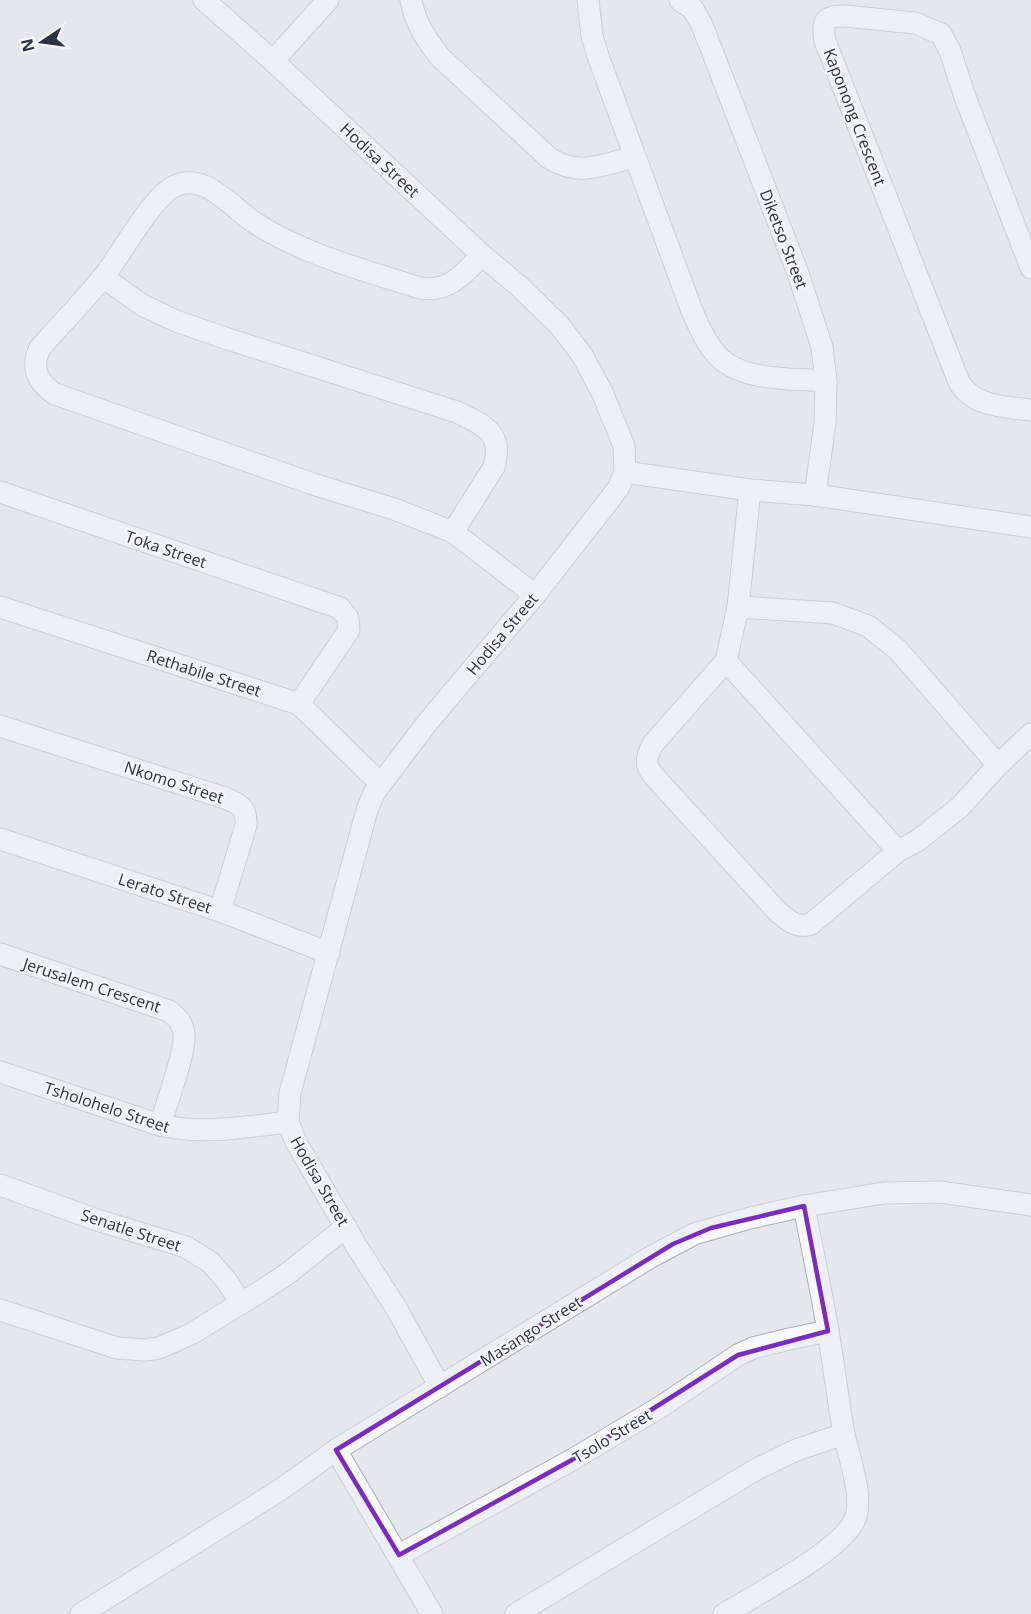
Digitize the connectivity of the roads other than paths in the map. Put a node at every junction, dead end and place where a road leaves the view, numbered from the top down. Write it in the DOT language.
graph roads {
  1 [pos="204,0"];
  2 [pos="328,0"];
  3 [pos="411,0"];
  4 [pos="588,0"];
  5 [pos="680,0"];
  6 [pos="273,61"];
  7 [pos="634,157"];
  8 [pos="482,255"];
  9 [pos="1031,268"];
  10 [pos="104,277"];
  11 [pos="826,381"];
  12 [pos="1031,410"];
  13 [pos="625,472"];
  14 [pos="750,489"];
  15 [pos="0,492"];
  16 [pos="815,495"];
  17 [pos="1031,527"];
  18 [pos="453,532"];
  19 [pos="535,595"];
  20 [pos="0,607"];
  21 [pos="738,607"];
  22 [pos="726,661"];
  23 [pos="298,704"];
  24 [pos="0,726"];
  25 [pos="1031,735"];
  26 [pos="998,765"];
  27 [pos="381,784"];
  28 [pos="0,839"];
  29 [pos="898,851"];
  30 [pos="220,911"];
  31 [pos="329,953"];
  32 [pos="0,954"];
  33 [pos="0,1072"];
  34 [pos="288,1122"];
  35 [pos="160,1125"];
  36 [pos="0,1185"];
  37 [pos="1031,1205"];
  38 [pos="804,1206"];
  39 [pos="346,1227"];
  40 [pos="241,1303"];
  41 [pos="0,1310"];
  42 [pos="828,1331"];
  43 [pos="440,1387"];
  44 [pos="844,1434"];
  45 [pos="336,1450"];
  46 [pos="399,1555"];
  47 [pos="81,1614"];
  48 [pos="432,1614"];
  49 [pos="516,1614"];
  50 [pos="724,1614"];
  1 -- 6 [label="street, Hodisa Street"];
  2 -- 6 [label="street"];
  3 -- 7 [label="street"];
  4 -- 7 [label="street"];
  5 -- 11 [label="street, Diketso Street"];
  6 -- 8 [label="street, Hodisa Street"];
  7 -- 11 [label="street"];
  8 -- 10 [label="street"];
  8 -- 13 [label="street, Hodisa Street"];
  9 -- 12 [label="street, Kaponong Crescent"];
  10 -- 18 [label="street"];
  10 -- 18 [label="street"];
  11 -- 16 [label="street, Diketso Street"];
  13 -- 14 [label="street"];
  13 -- 19 [label="street, Hodisa Street"];
  14 -- 16 [label="street"];
  14 -- 21 [label="street"];
  15 -- 23 [label="street, Toka Street"];
  16 -- 17 [label="street"];
  18 -- 19 [label="street"];
  19 -- 27 [label="street, Hodisa Street"];
  20 -- 23 [label="street, Rethabile Street"];
  21 -- 22 [label="street"];
  21 -- 26 [label="street"];
  22 -- 29 [label="street"];
  22 -- 29 [label="street"];
  23 -- 27 [label="street, Rethabile Street"];
  24 -- 30 [label="street, Nkomo Street"];
  25 -- 26 [label="street"];
  26 -- 29 [label="street"];
  27 -- 31 [label="street, Hodisa Street"];
  28 -- 30 [label="street, Lerato Street"];
  30 -- 31 [label="street, Lerato Street"];
  31 -- 34 [label="street, Hodisa Street"];
  32 -- 35 [label="street, Jerusalem Crescent"];
  33 -- 35 [label="street, Tsholohelo Street"];
  34 -- 35 [label="street, Tsholohelo Street"];
  34 -- 39 [label="street, Hodisa Street"];
  36 -- 40 [label="street, Senatle Street"];
  37 -- 38 [label="street, Masango Street"];
  38 -- 42 [label="street"];
  38 -- 43 [label="street, Masango Street"];
  39 -- 40 [label="street"];
  39 -- 43 [label="street, Hodisa Street"];
  40 -- 41 [label="street"];
  42 -- 44 [label="street"];
  42 -- 46 [label="street, Tsolo Street"];
  43 -- 45 [label="street, Masango Street"];
  44 -- 49 [label="street"];
  44 -- 50 [label="street"];
  45 -- 46 [label="street"];
  45 -- 47 [label="street, Masango Street"];
  46 -- 48 [label="street"];
}
